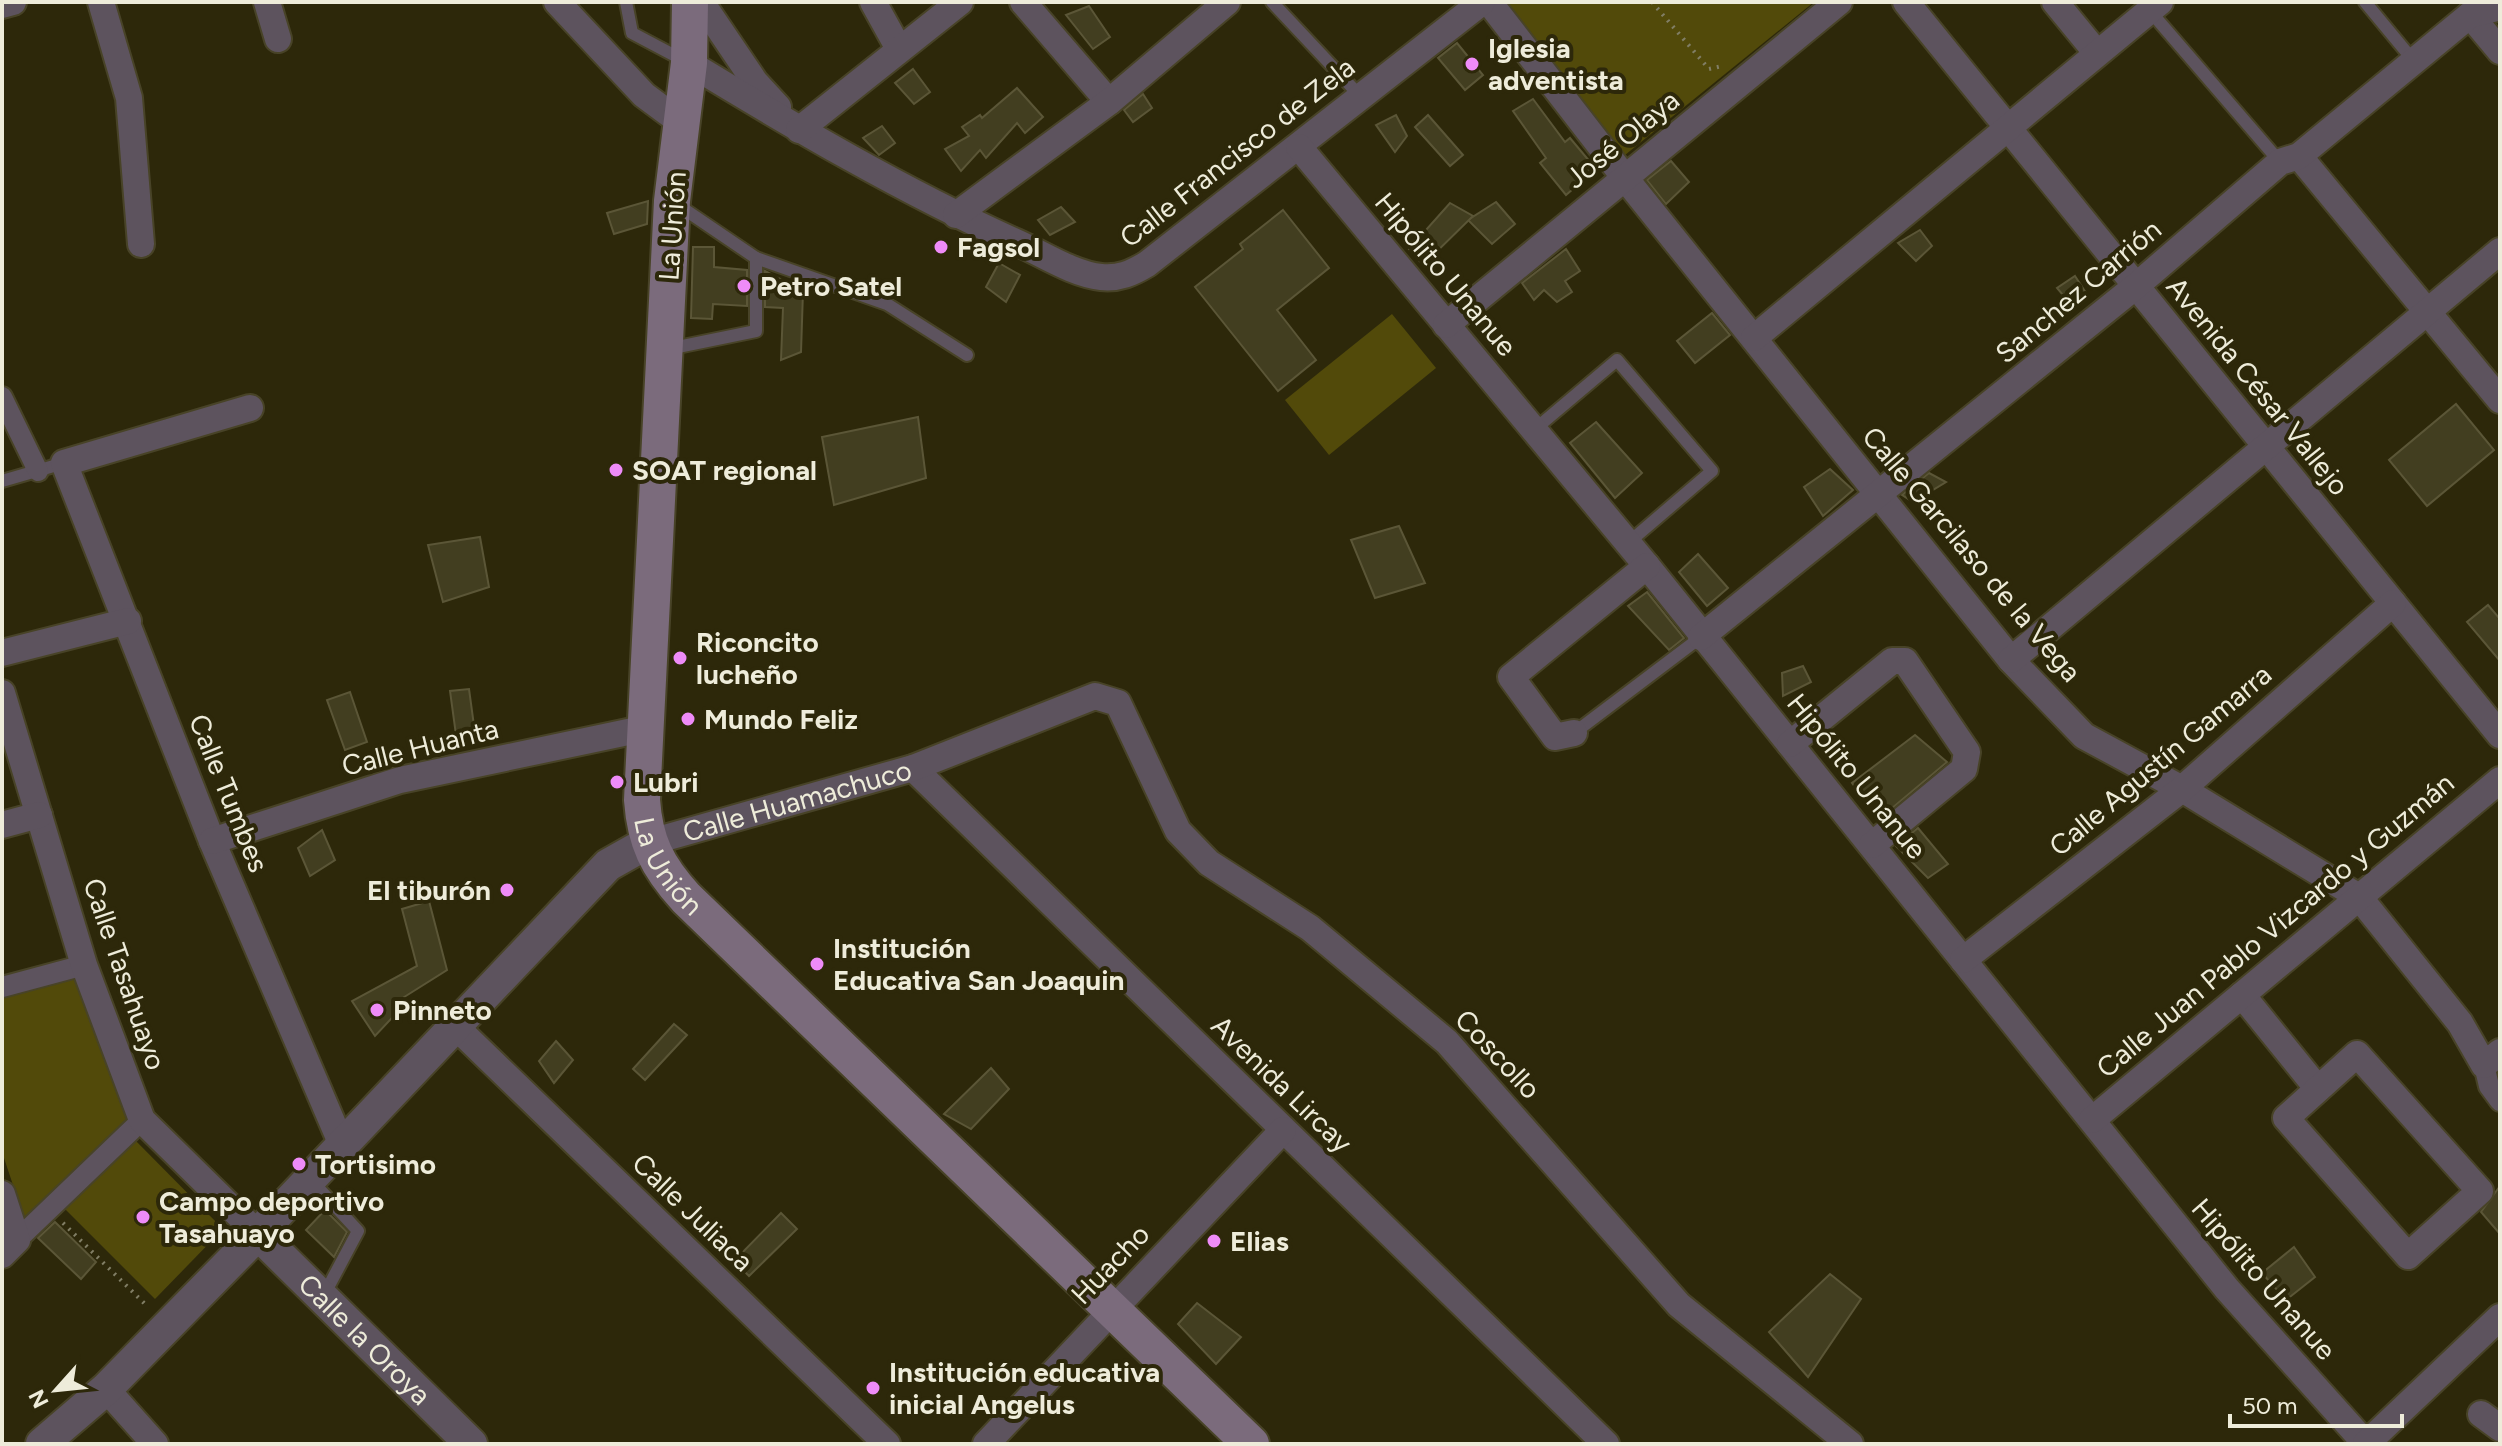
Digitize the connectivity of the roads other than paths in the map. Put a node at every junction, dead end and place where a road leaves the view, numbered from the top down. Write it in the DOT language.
graph roads {
  1 [pos="13,2"];
  2 [pos="101,2"];
  3 [pos="267,2"];
  4 [pos="557,2"];
  5 [pos="626,2"];
  6 [pos="690,2"];
  7 [pos="701,2"];
  8 [pos="873,2"];
  9 [pos="960,2"];
  10 [pos="1023,2"];
  11 [pos="1227,2"];
  12 [pos="1272,2"];
  13 [pos="1839,2"];
  14 [pos="1906,2"];
  15 [pos="2055,2"];
  16 [pos="2365,2"];
  17 [pos="1476,4"];
  18 [pos="2,5"];
  19 [pos="2155,6"];
  20 [pos="2500,7"];
  21 [pos="2470,15"];
  22 [pos="278,39"];
  23 [pos="899,49"];
  24 [pos="2500,51"];
  25 [pos="2096,52"];
  26 [pos="2413,60"];
  27 [pos="689,63"];
  28 [pos="1361,97"];
  29 [pos="1109,102"];
  30 [pos="683,124"];
  31 [pos="2007,126"];
  32 [pos="799,130"];
  33 [pos="1299,147"];
  34 [pos="2289,159"];
  35 [pos="1625,178"];
  36 [pos="672,201"];
  37 [pos="956,215"];
  38 [pos="141,244"];
  39 [pos="2500,251"];
  40 [pos="756,258"];
  41 [pos="2136,286"];
  42 [pos="2427,312"];
  43 [pos="1446,325"];
  44 [pos="1754,338"];
  45 [pos="665,350"];
  46 [pos="967,355"];
  47 [pos="2,397"];
  48 [pos="2500,400"];
  49 [pos="250,408"];
  50 [pos="1534,430"];
  51 [pos="2266,446"];
  52 [pos="64,463"];
  53 [pos="38,471"];
  54 [pos="2,481"];
  55 [pos="1881,495"];
  56 [pos="1628,543"];
  57 [pos="1647,566"];
  58 [pos="2393,603"];
  59 [pos="128,621"];
  60 [pos="1701,637"];
  61 [pos="2,653"];
  62 [pos="2011,660"];
  63 [pos="2,693"];
  64 [pos="1118,703"];
  65 [pos="647,728"];
  66 [pos="1574,733"];
  67 [pos="2500,735"];
  68 [pos="1790,744"];
  69 [pos="913,768"];
  70 [pos="2500,780"];
  71 [pos="2182,789"];
  72 [pos="39,815"];
  73 [pos="2,825"];
  74 [pos="212,841"];
  75 [pos="647,843"];
  76 [pos="1872,845"];
  77 [pos="2359,897"];
  78 [pos="1963,960"];
  79 [pos="84,965"];
  80 [pos="2,987"];
  81 [pos="2242,995"];
  82 [pos="455,1026"];
  83 [pos="2492,1058"];
  84 [pos="2318,1089"];
  85 [pos="2500,1101"];
  86 [pos="142,1120"];
  87 [pos="2092,1120"];
  88 [pos="1283,1130"];
  89 [pos="342,1145"];
  90 [pos="310,1179"];
  91 [pos="2,1194"];
  92 [pos="258,1234"];
  93 [pos="9,1248"];
  94 [pos="323,1298"];
  95 [pos="1111,1310"];
  96 [pos="2500,1317"];
  97 [pos="106,1389"];
  98 [pos="42,1444"];
  99 [pos="155,1444"];
  100 [pos="471,1444"];
  101 [pos="887,1444"];
  102 [pos="986,1444"];
  103 [pos="1251,1444"];
  104 [pos="1606,1444"];
  105 [pos="1850,1444"];
  106 [pos="2366,1444"];
  1 -- 18 [label="street"];
  2 -- 38 [label="street"];
  3 -- 22 [label="street"];
  4 -- 30 [label="street"];
  5 -- 27 [label="lane"];
  6 -- 27 [label="main road, La Unión"];
  7 -- 32 [label="street, Calle Francisco de Zela"];
  8 -- 23 [label="street"];
  9 -- 23 [label="street"];
  10 -- 29 [label="street"];
  11 -- 29 [label="street"];
  12 -- 28 [label="lane"];
  13 -- 35 [label="street, José Olaya"];
  14 -- 31 [label="street, Avenida César Vallejo"];
  15 -- 25 [label="street"];
  16 -- 26 [label="lane"];
  17 -- 28 [label="street, Calle Francisco de Zela"];
  17 -- 35 [label="street, Calle Garcilaso de la Vega"];
  19 -- 25 [label="street"];
  19 -- 34 [label="lane"];
  20 -- 21 [label="street, Sanchez Carrión"];
  21 -- 24 [label="street"];
  21 -- 26 [label="street, Sanchez Carrión"];
  23 -- 32 [label="street"];
  25 -- 31 [label="street"];
  26 -- 34 [label="street, Sanchez Carrión"];
  27 -- 30 [label="main road, La Unión"];
  27 -- 32 [label="street, Calle Francisco de Zela"];
  28 -- 33 [label="street, Calle Francisco de Zela"];
  29 -- 37 [label="street"];
  30 -- 36 [label="main road, La Unión"];
  31 -- 41 [label="street, Avenida César Vallejo"];
  31 -- 44 [label="street"];
  32 -- 37 [label="street, Calle Francisco de Zela"];
  33 -- 37 [label="street, Calle Francisco de Zela"];
  33 -- 43 [label="street, Hipólito Unanue"];
  34 -- 41 [label="street, Sanchez Carrión"];
  34 -- 42 [label="street"];
  35 -- 43 [label="street, José Olaya"];
  35 -- 44 [label="street, Calle Garcilaso de la Vega"];
  36 -- 40 [label="lane"];
  36 -- 45 [label="main road, La Unión"];
  39 -- 42 [label="street"];
  40 -- 45 [label="lane"];
  40 -- 46 [label="lane"];
  41 -- 51 [label="street, Avenida César Vallejo"];
  41 -- 55 [label="street, Sanchez Carrión"];
  42 -- 48 [label="street"];
  42 -- 51 [label="street"];
  43 -- 50 [label="street, Hipólito Unanue"];
  44 -- 55 [label="street, Calle Garcilaso de la Vega"];
  45 -- 65 [label="main road, La Unión"];
  47 -- 53 [label="street"];
  49 -- 52 [label="street"];
  50 -- 56 [label="street, Hipólito Unanue"];
  50 -- 56 [label="lane"];
  51 -- 58 [label="street, Avenida César Vallejo"];
  51 -- 62 [label="street"];
  52 -- 53 [label="lane"];
  52 -- 59 [label="street, Calle Tumbes"];
  53 -- 54 [label="lane"];
  55 -- 60 [label="street, Sanchez Carrión"];
  55 -- 62 [label="street, Calle Garcilaso de la Vega"];
  56 -- 57 [label="street, Hipólito Unanue"];
  57 -- 60 [label="street, Hipólito Unanue"];
  57 -- 66 [label="street"];
  58 -- 67 [label="street, Avenida César Vallejo"];
  58 -- 71 [label="street, Calle Agustín Gamarra"];
  59 -- 61 [label="street"];
  59 -- 74 [label="street, Calle Tumbes"];
  60 -- 66 [label="lane"];
  60 -- 68 [label="street, Hipólito Unanue"];
  62 -- 71 [label="street, Calle Garcilaso de la Vega"];
  63 -- 72 [label="street, Calle Tasahuayo"];
  64 -- 69 [label="street, Calle Huamachuco"];
  64 -- 105 [label="street, Coscollo"];
  65 -- 74 [label="street, Calle Huanta"];
  65 -- 75 [label="main road, La Unión"];
  68 -- 76 [label="street, Hipólito Unanue"];
  68 -- 76 [label="street"];
  69 -- 75 [label="street, Calle Huamachuco"];
  69 -- 88 [label="street, Avenida Lircay"];
  70 -- 77 [label="street, Calle Juan Pablo Vizcardo y Guzmán"];
  71 -- 77 [label="street, Calle Garcilaso de la Vega"];
  71 -- 78 [label="street, Calle Agustín Gamarra"];
  72 -- 73 [label="street"];
  72 -- 79 [label="street, Calle Tasahuayo"];
  74 -- 89 [label="street, Calle Tumbes"];
  75 -- 82 [label="street, Calle Huamachuco"];
  75 -- 95 [label="main road, La Unión"];
  76 -- 78 [label="street, Hipólito Unanue"];
  77 -- 81 [label="street, Calle Juan Pablo Vizcardo y Guzmán"];
  77 -- 83 [label="street, Calle Garcilaso de la Vega"];
  78 -- 87 [label="street, Hipólito Unanue"];
  79 -- 80 [label="street"];
  79 -- 86 [label="street, Calle Tasahuayo"];
  81 -- 84 [label="street"];
  81 -- 87 [label="street, Calle Juan Pablo Vizcardo y Guzmán"];
  82 -- 89 [label="street, Calle Huamachuco"];
  82 -- 101 [label="street, Calle Juliaca"];
  83 -- 85 [label="street, Calle Garcilaso de la Vega"];
  84 -- 84 [label="street"];
  86 -- 92 [label="street, Calle Tasahuayo"];
  86 -- 93 [label="street"];
  87 -- 106 [label="street, Hipólito Unanue"];
  88 -- 95 [label="street, Huacho"];
  88 -- 104 [label="street, Avenida Lircay"];
  89 -- 90 [label="street, Calle Huamachuco"];
  90 -- 92 [label="street, Calle Huamachuco"];
  90 -- 94 [label="lane"];
  91 -- 93 [label="street"];
  92 -- 94 [label="street, Calle la Oroya"];
  92 -- 97 [label="street, Calle Huamachuco"];
  94 -- 100 [label="street, Calle la Oroya"];
  95 -- 102 [label="street, Huacho"];
  95 -- 103 [label="main road, La Unión"];
  96 -- 106 [label="street"];
  97 -- 98 [label="street, Calle Huamachuco"];
  97 -- 99 [label="street"];
}
